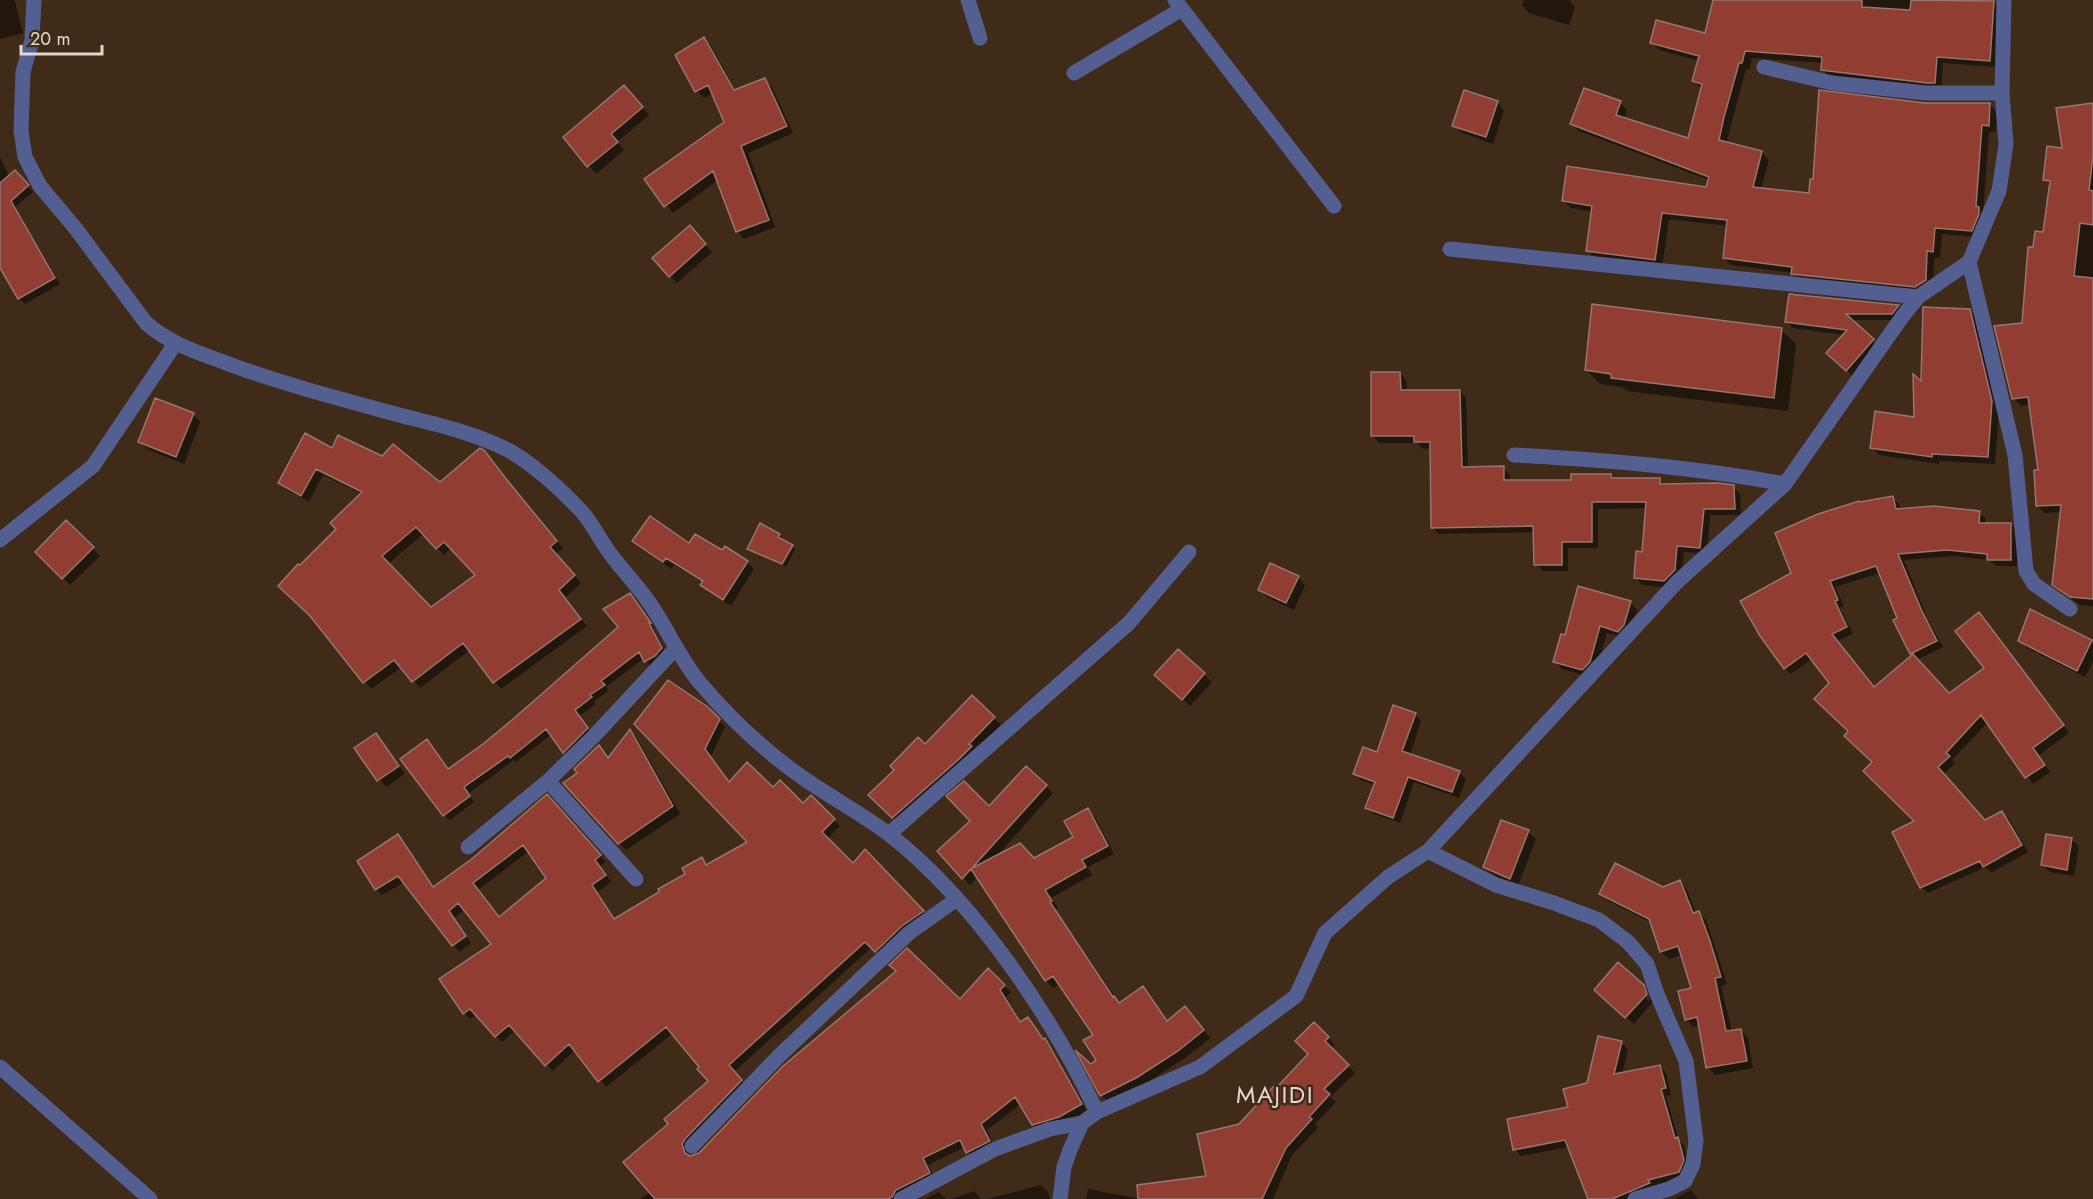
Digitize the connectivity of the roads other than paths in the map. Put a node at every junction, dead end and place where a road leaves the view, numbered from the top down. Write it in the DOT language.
graph roads {
  1 [pos="34,0"];
  2 [pos="968,0"];
  3 [pos="2004,0"];
  4 [pos="1179,4"];
  5 [pos="980,38"];
  6 [pos="1764,67"];
  7 [pos="1074,73"];
  8 [pos="2002,93"];
  9 [pos="1334,206"];
  10 [pos="1450,249"];
  11 [pos="1969,262"];
  12 [pos="1918,297"];
  13 [pos="175,344"];
  14 [pos="1514,455"];
  15 [pos="1785,484"];
  16 [pos="0,540"];
  17 [pos="1189,552"];
  18 [pos="2070,609"];
  19 [pos="676,648"];
  20 [pos="548,781"];
  21 [pos="889,834"];
  22 [pos="468,847"];
  23 [pos="1428,851"];
  24 [pos="636,879"];
  25 [pos="957,899"];
  26 [pos="0,1067"];
  27 [pos="1097,1112"];
  28 [pos="1082,1123"];
  29 [pos="692,1146"];
  30 [pos="150,1199"];
  31 [pos="901,1199"];
  32 [pos="1060,1199"];
  33 [pos="1635,1199"];
  1 -- 13 [label="street"];
  2 -- 5 [label="street"];
  3 -- 8 [label="street"];
  4 -- 7 [label="street"];
  4 -- 9 [label="street"];
  6 -- 8 [label="street"];
  8 -- 11 [label="street"];
  10 -- 12 [label="street"];
  11 -- 12 [label="street"];
  11 -- 18 [label="street"];
  12 -- 15 [label="street"];
  13 -- 16 [label="street"];
  13 -- 19 [label="street"];
  14 -- 15 [label="street"];
  15 -- 23 [label="street"];
  17 -- 21 [label="street"];
  19 -- 20 [label="street"];
  19 -- 21 [label="street"];
  20 -- 22 [label="street"];
  20 -- 24 [label="street"];
  21 -- 25 [label="street"];
  23 -- 27 [label="street"];
  23 -- 33 [label="street"];
  25 -- 27 [label="street"];
  25 -- 29 [label="street"];
  26 -- 30 [label="street"];
  27 -- 28 [label="street"];
  28 -- 31 [label="street"];
  28 -- 32 [label="street"];
}
